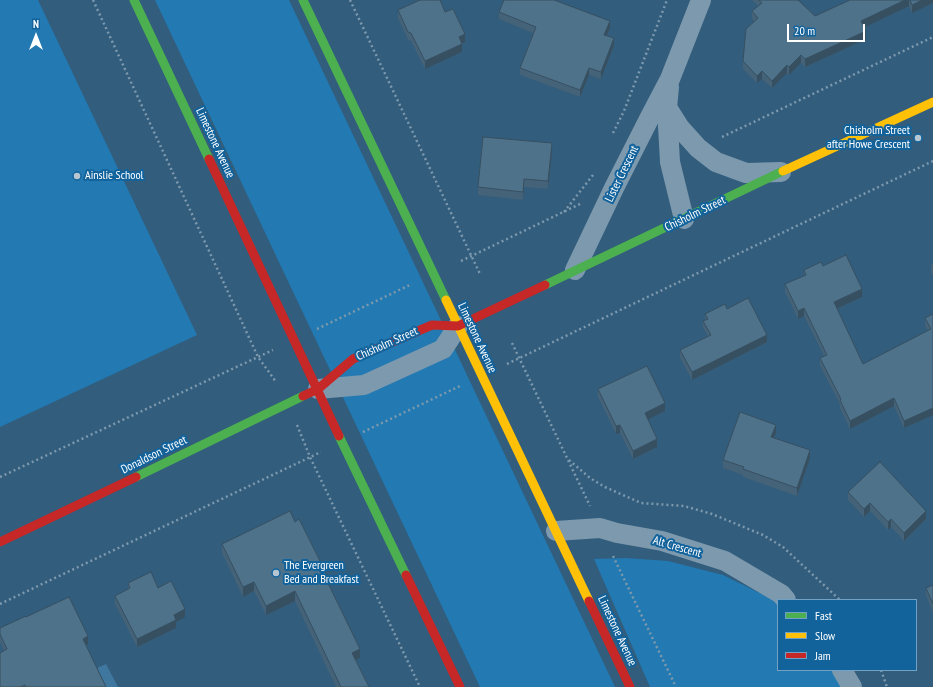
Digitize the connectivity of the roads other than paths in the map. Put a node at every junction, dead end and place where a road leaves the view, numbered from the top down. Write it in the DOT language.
graph roads {
  1 [pos="134,0"];
  2 [pos="303,0"];
  3 [pos="701,0"];
  4 [pos="670,80"];
  5 [pos="933,102"];
  6 [pos="667,108"];
  7 [pos="781,172"];
  8 [pos="684,219"];
  9 [pos="575,270"];
  10 [pos="458,326"];
  11 [pos="318,389"];
  12 [pos="556,531"];
  13 [pos="0,542"];
  14 [pos="785,599"];
  15 [pos="843,671"];
  16 [pos="460,687"];
  17 [pos="630,687"];
  18 [pos="852,687"];
  1 -- 11 [label="main road, Limestone Avenue"];
  2 -- 10 [label="main road, Limestone Avenue"];
  3 -- 4 [label="street, Lister Crescent"];
  4 -- 6 [label="street, Lister Crescent"];
  4 -- 9 [label="street, Lister Crescent"];
  5 -- 7 [label="main road, Chisholm Street"];
  6 -- 7 [label="street"];
  6 -- 8 [label="street, Lister Crescent"];
  7 -- 8 [label="main road, Chisholm Street"];
  8 -- 9 [label="main road, Chisholm Street"];
  9 -- 10 [label="main road, Chisholm Street"];
  10 -- 11 [label="main road, Chisholm Street"];
  10 -- 11 [label="street"];
  10 -- 12 [label="main road, Limestone Avenue"];
  11 -- 13 [label="main road, Donaldson Street"];
  11 -- 16 [label="main road, Limestone Avenue"];
  12 -- 14 [label="street, Alt Crescent"];
  12 -- 17 [label="main road, Limestone Avenue"];
  15 -- 18 [label="street"];
}
